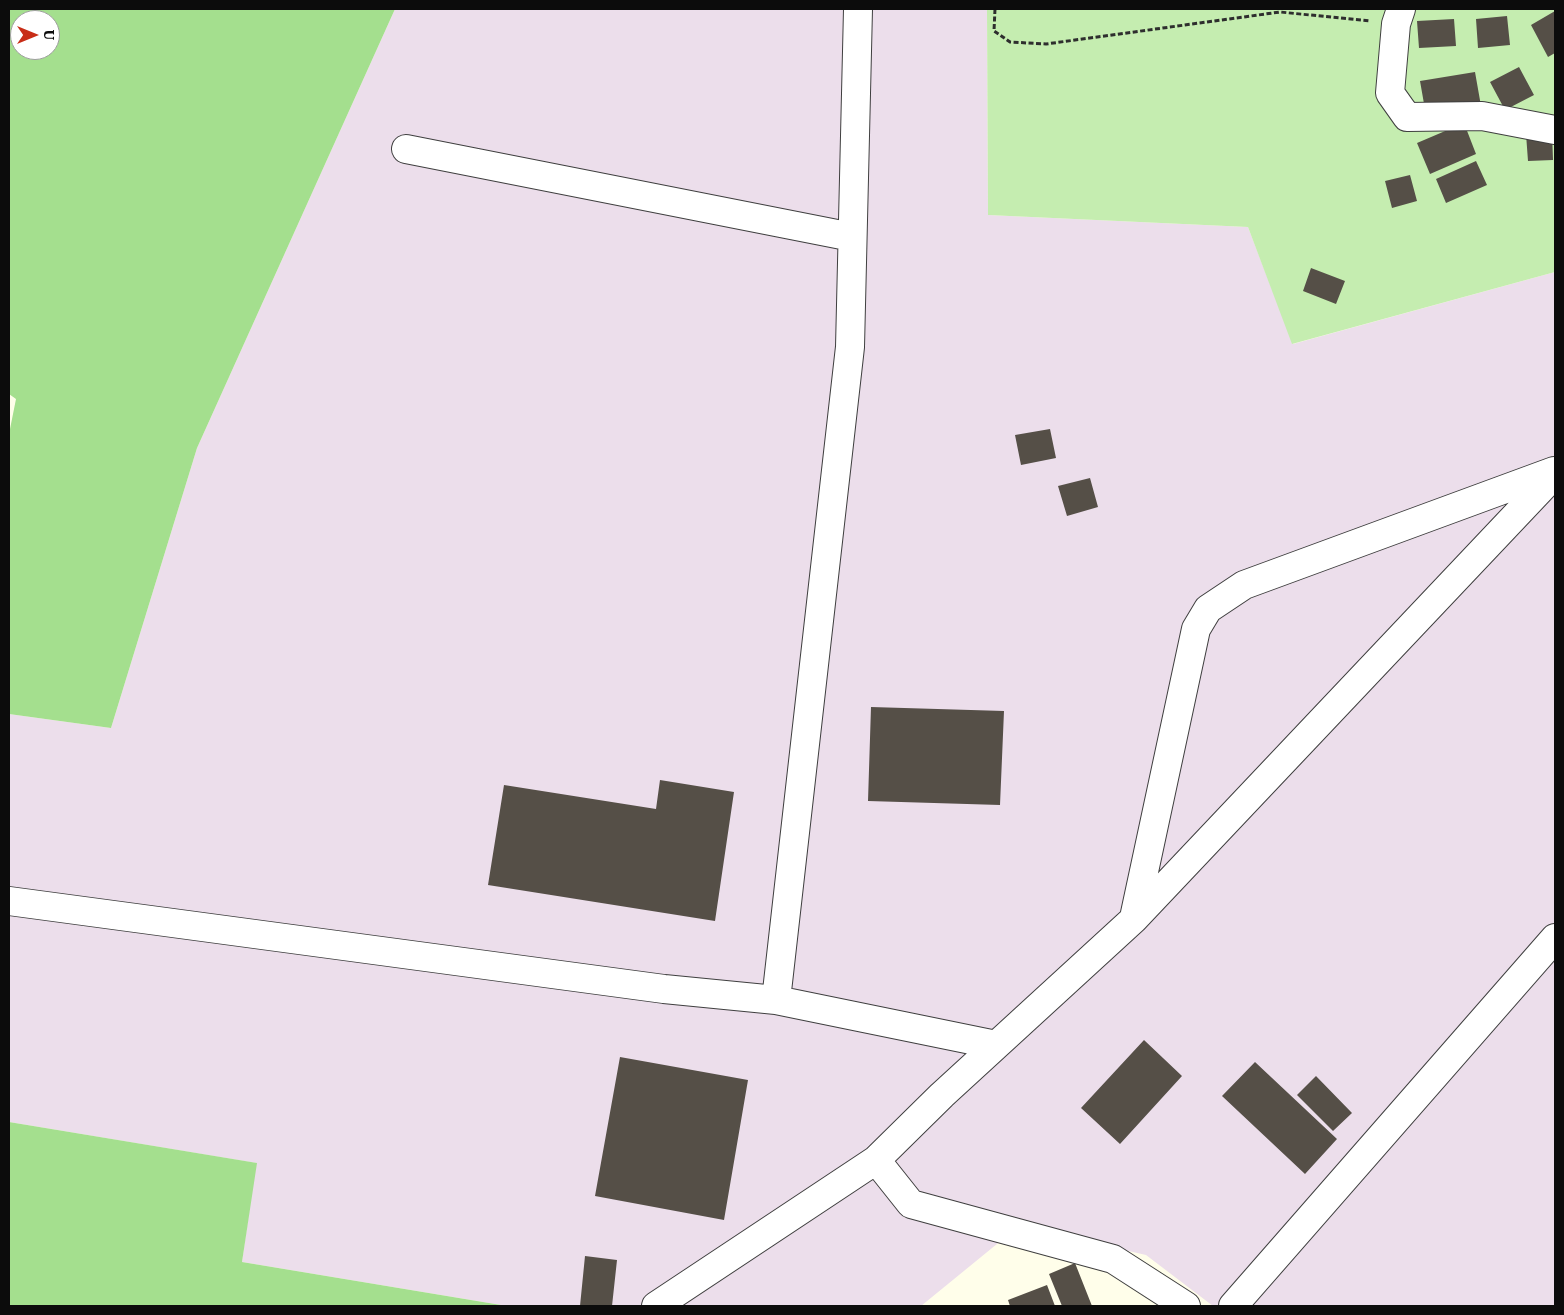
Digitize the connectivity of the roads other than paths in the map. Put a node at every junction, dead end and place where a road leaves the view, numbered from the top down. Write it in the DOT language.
graph roads {
  1 [pos="858,9"];
  2 [pos="1398,16"];
  3 [pos="1555,130"];
  4 [pos="406,149"];
  5 [pos="852,238"];
  6 [pos="1555,472"];
  7 [pos="9,901"];
  8 [pos="1134,919"];
  9 [pos="1555,938"];
  10 [pos="776,1000"];
  11 [pos="996,1045"];
  12 [pos="876,1160"];
  13 [pos="656,1306"];
  14 [pos="1186,1306"];
  15 [pos="1233,1306"];
  1 -- 5 [label="street"];
  2 -- 3 [label="street"];
  4 -- 5 [label="street"];
  5 -- 10 [label="street"];
  6 -- 8 [label="street"];
  6 -- 8 [label="street"];
  7 -- 10 [label="street"];
  8 -- 11 [label="street"];
  9 -- 15 [label="street"];
  10 -- 11 [label="street"];
  11 -- 12 [label="street"];
  12 -- 13 [label="street"];
  12 -- 14 [label="street"];
}
